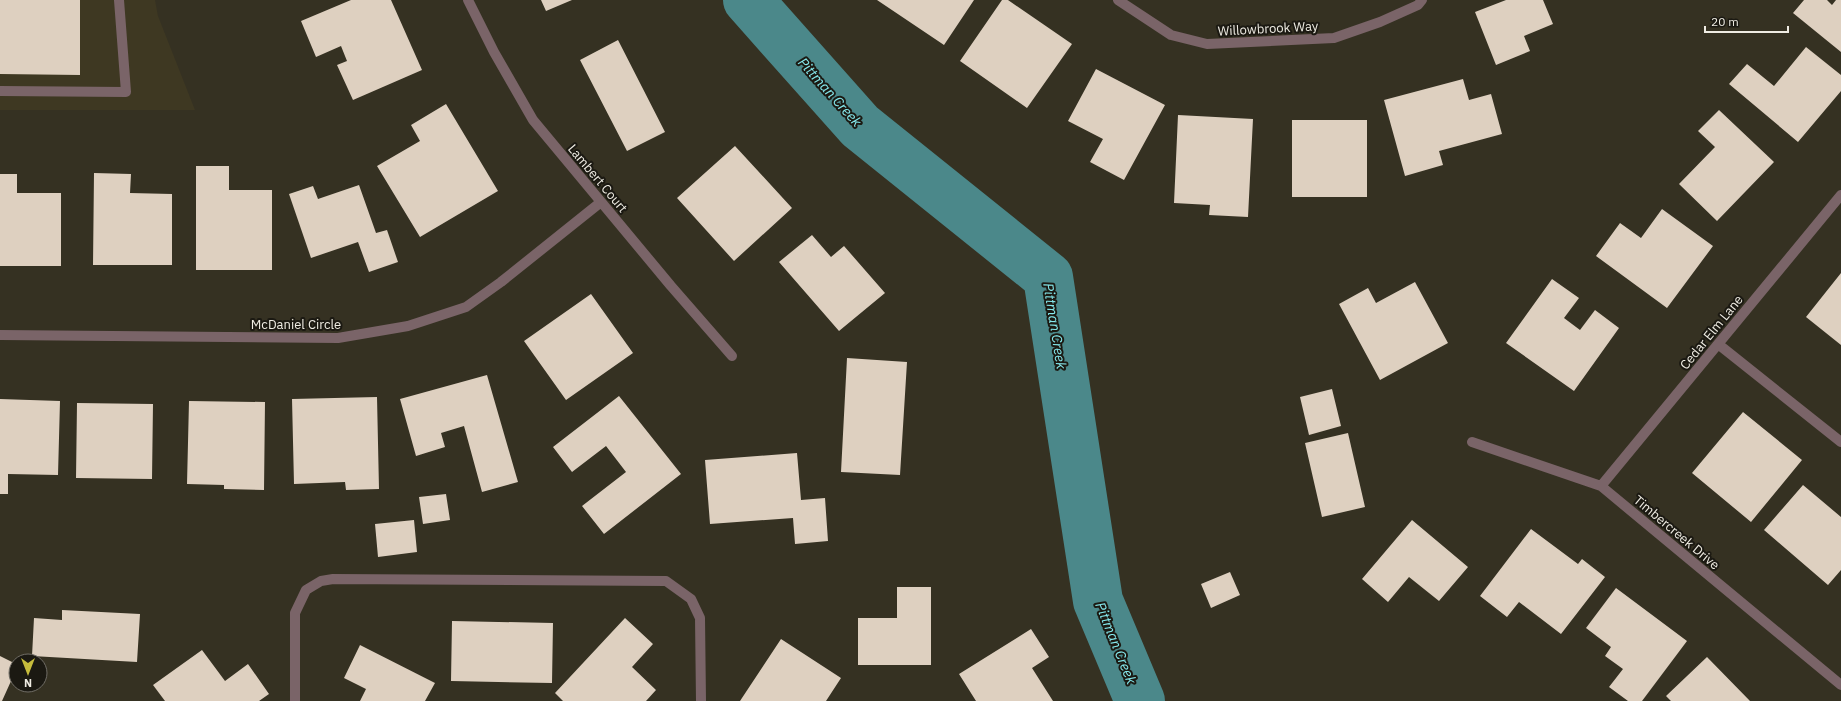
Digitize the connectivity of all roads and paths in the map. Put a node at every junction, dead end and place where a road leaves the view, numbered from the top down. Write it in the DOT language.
graph roads {
  1 [pos="119,0"];
  2 [pos="468,0"];
  3 [pos="1118,0"];
  4 [pos="1422,0"];
  5 [pos="0,91"];
  6 [pos="1841,195"];
  7 [pos="601,202"];
  8 [pos="0,335"];
  9 [pos="1718,344"];
  10 [pos="732,356"];
  11 [pos="1472,442"];
  12 [pos="1841,442"];
  13 [pos="1601,486"];
  14 [pos="1841,685"];
  15 [pos="295,701"];
  16 [pos="701,701"];
  1 -- 5 [label="street"];
  2 -- 7 [label="street, Lambert Court"];
  3 -- 4 [label="street, Willowbrook Way"];
  6 -- 9 [label="street, Cedar Elm Lane"];
  7 -- 8 [label="street, McDaniel Circle"];
  7 -- 10 [label="street, Lambert Court"];
  9 -- 12 [label="street"];
  9 -- 13 [label="street, Cedar Elm Lane"];
  11 -- 13 [label="street, Timbercreek Drive"];
  13 -- 14 [label="street, Timbercreek Drive"];
  15 -- 16 [label="street"];
}
